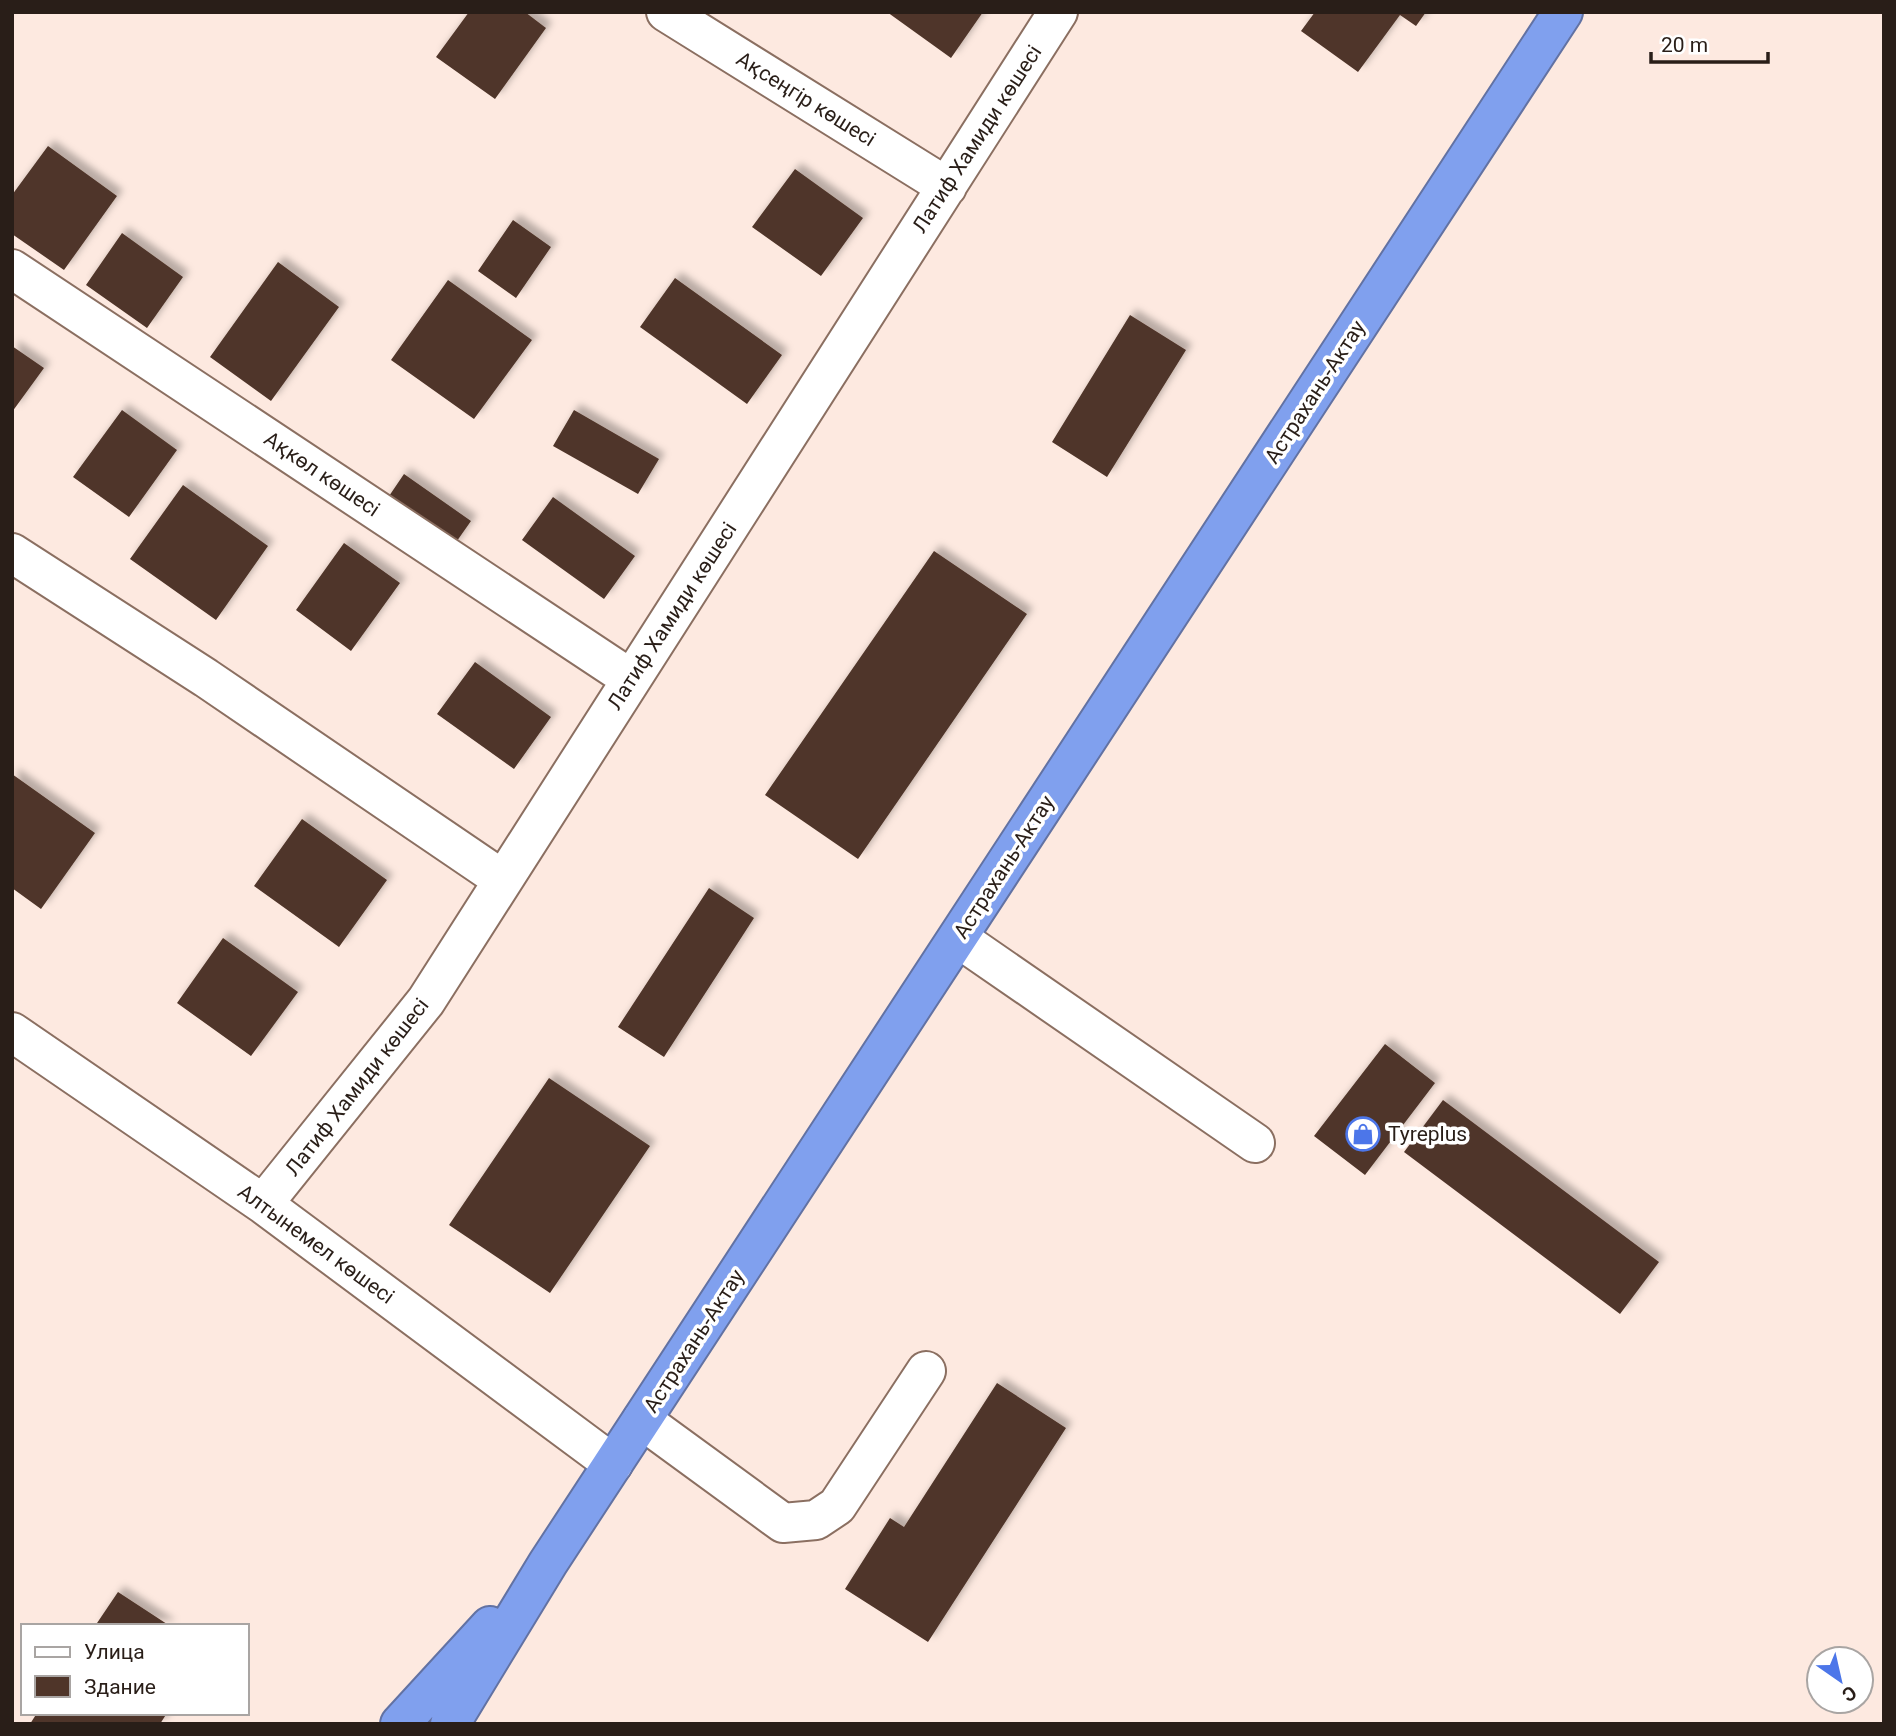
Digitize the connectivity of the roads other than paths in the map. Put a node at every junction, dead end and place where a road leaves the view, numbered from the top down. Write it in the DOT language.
graph roads {
  1 [pos="666,12"];
  2 [pos="1058,12"];
  3 [pos="1563,12"];
  4 [pos="947,187"];
  5 [pos="12,269"];
  6 [pos="12,553"];
  7 [pos="631,679"];
  8 [pos="503,880"];
  9 [pos="958,937"];
  10 [pos="12,1032"];
  11 [pos="1255,1143"];
  12 [pos="263,1204"];
  13 [pos="926,1371"];
  14 [pos="642,1420"];
  15 [pos="613,1464"];
  16 [pos="548,1563"];
  17 [pos="400,1724"];
  18 [pos="450,1724"];
  1 -- 4 [label="street, Ақсеңгір көшесі"];
  2 -- 4 [label="street, Латиф Хамиди көшесі"];
  3 -- 9 [label="highway, Астрахань-Актау"];
  4 -- 7 [label="street, Латиф Хамиди көшесі"];
  5 -- 7 [label="street, Ақкөл көшесі"];
  6 -- 8 [label="street"];
  7 -- 8 [label="street, Латиф Хамиди көшесі"];
  8 -- 12 [label="street, Латиф Хамиди көшесі"];
  9 -- 11 [label="street"];
  9 -- 14 [label="highway, Астрахань-Актау"];
  10 -- 12 [label="street, Алтынемел көшесі"];
  12 -- 15 [label="street, Алтынемел көшесі"];
  13 -- 14 [label="street"];
  14 -- 15 [label="highway, Астрахань-Актау"];
  15 -- 16 [label="highway, Астрахань-Актау"];
  16 -- 17 [label="highway"];
  16 -- 18 [label="highway, Астрахань-Актау"];
}
